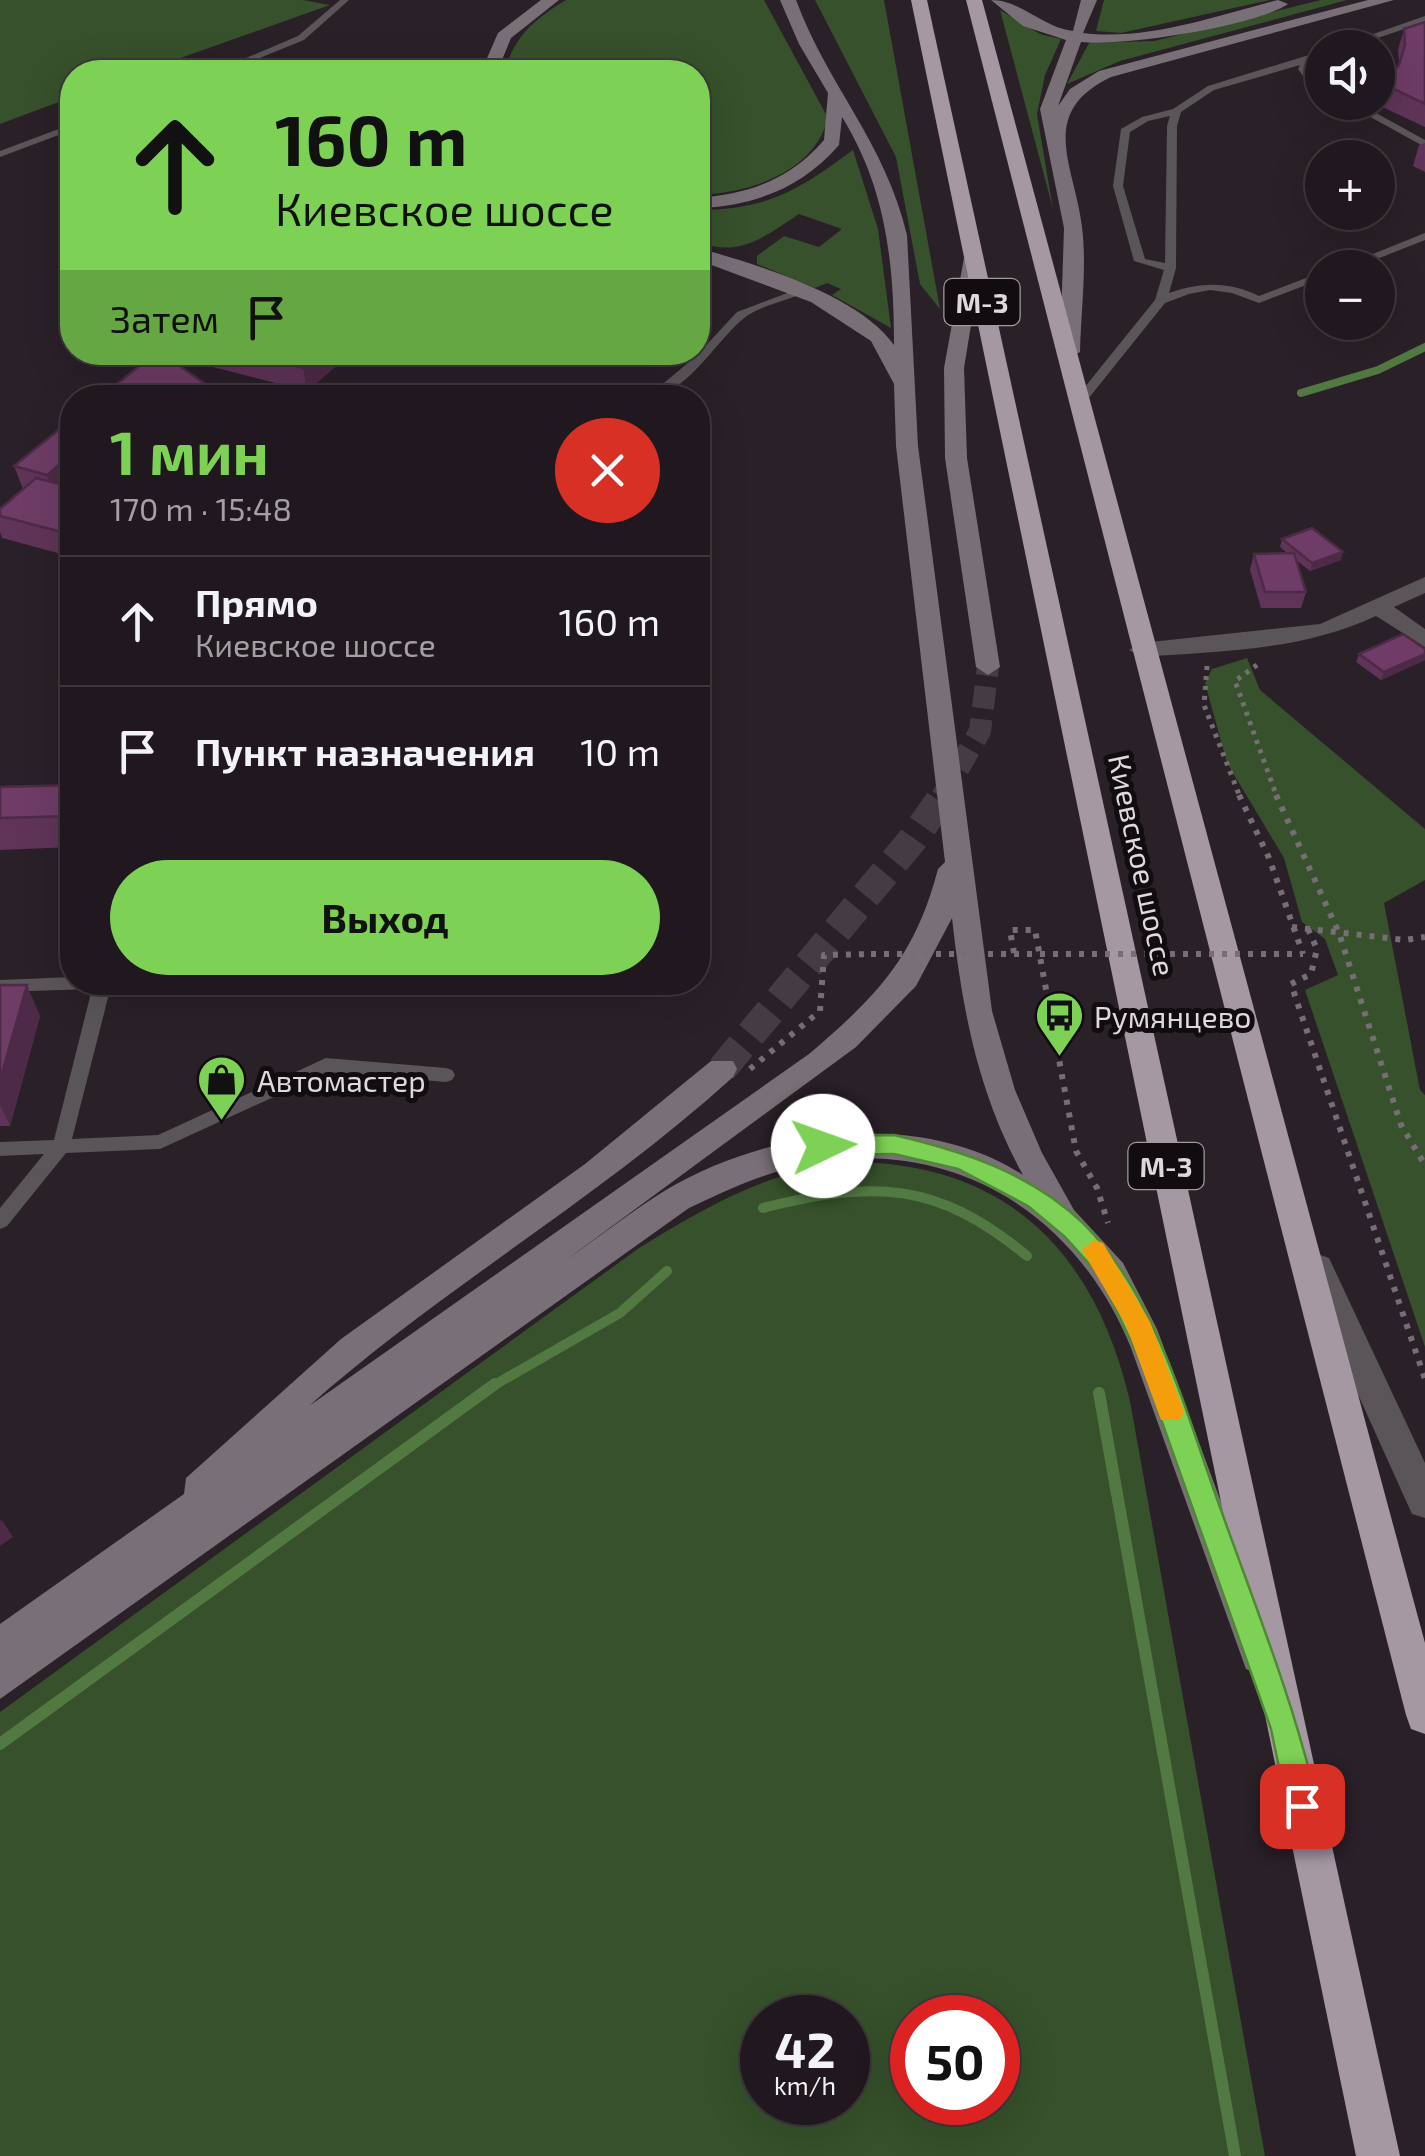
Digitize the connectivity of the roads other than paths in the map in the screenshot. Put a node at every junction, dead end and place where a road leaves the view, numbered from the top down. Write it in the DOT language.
graph roads {
  1 [pos="345,0"];
  2 [pos="532,0"];
  3 [pos="551,0"];
  4 [pos="788,0"];
  5 [pos="919,0"];
  6 [pos="974,0"];
  7 [pos="999,0"];
  8 [pos="1089,0"];
  9 [pos="1297,0"];
  10 [pos="1386,0"];
  11 [pos="1425,19"];
  12 [pos="1392,30"];
  13 [pos="1305,59"];
  14 [pos="247,60"];
  15 [pos="479,60"];
  16 [pos="494,60"];
  17 [pos="835,95"];
  18 [pos="1176,110"];
  19 [pos="1381,120"];
  20 [pos="60,132"];
  21 [pos="1054,141"];
  22 [pos="1425,144"];
  23 [pos="0,154"];
  24 [pos="710,203"];
  25 [pos="1425,236"];
  26 [pos="1389,250"];
  27 [pos="973,258"];
  28 [pos="710,259"];
  29 [pos="1170,268"];
  30 [pos="1305,282"];
  31 [pos="798,292"];
  32 [pos="1161,300"];
  33 [pos="710,348"];
  34 [pos="1070,352"];
  35 [pos="693,365"];
  36 [pos="668,385"];
  37 [pos="902,388"];
  38 [pos="1080,401"];
  39 [pos="1425,584"];
  40 [pos="1378,607"];
  41 [pos="1425,640"];
  42 [pos="1141,650"];
  43 [pos="988,667"];
  44 [pos="956,846"];
  45 [pos="60,985"];
  46 [pos="0,986"];
  47 [pos="100,995"];
  48 [pos="722,1070"];
  49 [pos="446,1075"];
  50 [pos="61,1146"];
  51 [pos="0,1149"];
  52 [pos="0,1221"];
  53 [pos="1074,1230"];
  54 [pos="1301,1233"];
  55 [pos="1425,1502"];
  56 [pos="140,1548"];
  57 [pos="0,1646"];
  58 [pos="0,1680"];
  59 [pos="1425,1715"];
  60 [pos="1286,1729"];
  61 [pos="1378,2156"];
  1 -- 14 [label="lane"];
  2 -- 15 [label="main road"];
  3 -- 16 [label="main road"];
  4 -- 17 [label="main road"];
  5 -- 27 [label="highway, Киевское шоссе / М-3"];
  6 -- 34 [label="highway, Киевское шоссе / М-3"];
  7 -- 9 [label="main road"];
  8 -- 21 [label="main road"];
  10 -- 21 [label="main road"];
  11 -- 12 [label="lane"];
  13 -- 18 [label="lane"];
  17 -- 24 [label="main road"];
  17 -- 37 [label="main road"];
  18 -- 29 [label="lane"];
  18 -- 29 [label="lane"];
  19 -- 22 [label="lane"];
  20 -- 23 [label="lane"];
  21 -- 34 [label="main road"];
  25 -- 26 [label="lane"];
  27 -- 43 [label="main road"];
  27 -- 60 [label="highway, Киевское шоссе / М-3"];
  28 -- 31 [label="main road"];
  29 -- 32 [label="lane"];
  30 -- 32 [label="lane"];
  31 -- 33 [label="lane"];
  31 -- 37 [label="main road"];
  32 -- 38 [label="lane"];
  34 -- 38 [label="highway, Киевское шоссе / М-3"];
  35 -- 36 [label="lane"];
  37 -- 44 [label="main road"];
  38 -- 42 [label="highway, Киевское шоссе / М-3"];
  39 -- 40 [label="street"];
  40 -- 41 [label="street"];
  40 -- 42 [label="street"];
  42 -- 54 [label="highway, Киевское шоссе / М-3"];
  44 -- 53 [label="main road"];
  44 -- 56 [label="main road"];
  45 -- 46 [label="lane"];
  47 -- 50 [label="lane"];
  48 -- 56 [label="main road"];
  49 -- 50 [label="lane"];
  50 -- 51 [label="lane"];
  50 -- 52 [label="lane"];
  53 -- 58 [label="main road"];
  53 -- 60 [label="main road"];
  54 -- 55 [label="street"];
  54 -- 59 [label="highway, Киевское шоссе / М-3"];
  56 -- 57 [label="main road"];
  60 -- 61 [label="highway, Киевское шоссе / М-3"];
}
